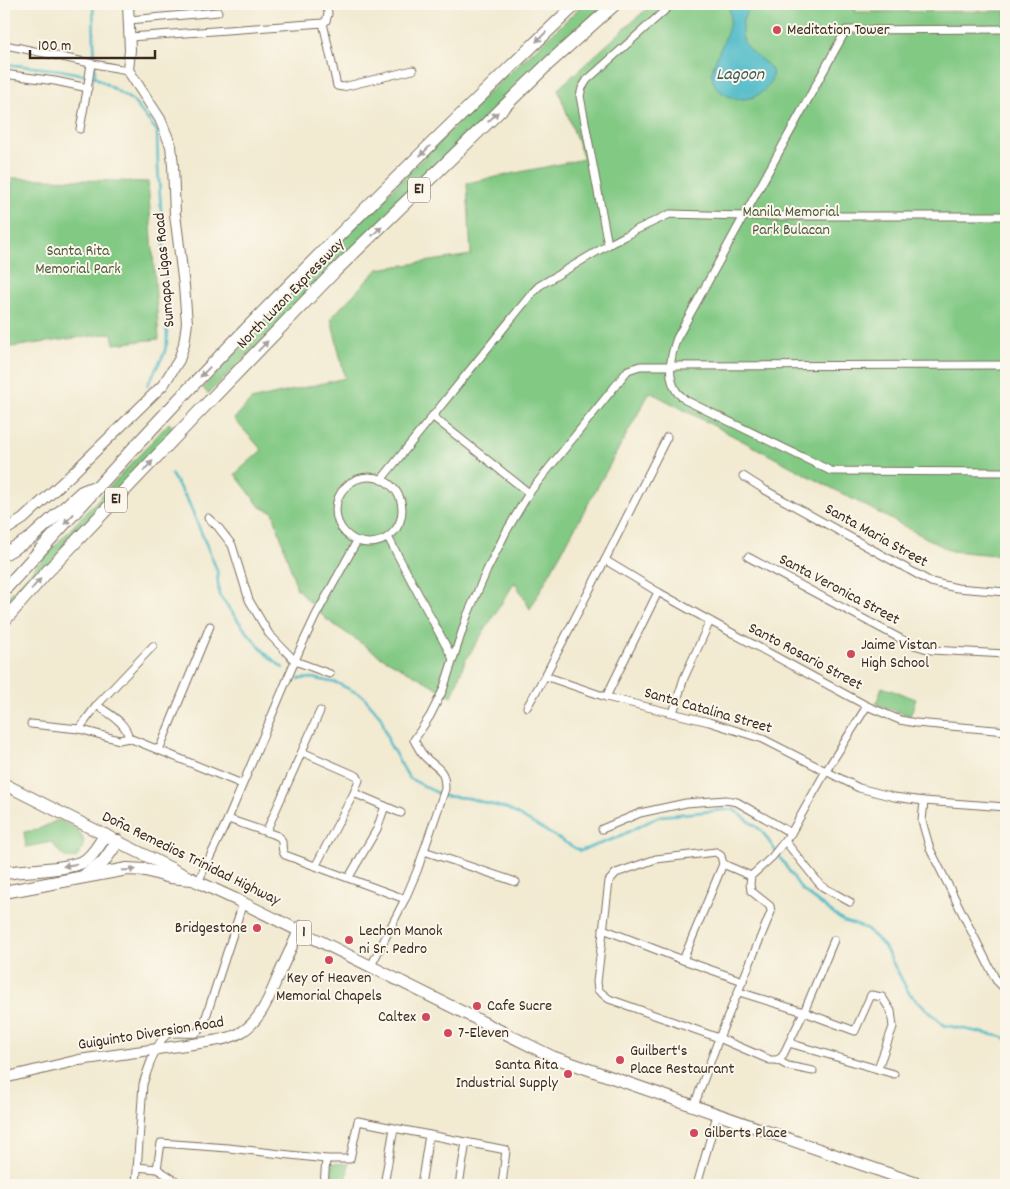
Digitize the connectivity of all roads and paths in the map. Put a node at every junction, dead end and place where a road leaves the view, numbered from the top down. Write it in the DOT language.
graph roads {
  1 [pos="128,4"];
  2 [pos="326,4"];
  3 [pos="576,4"];
  4 [pos="615,4"];
  5 [pos="672,4"];
  6 [pos="218,12"];
  7 [pos="129,20"];
  8 [pos="322,23"];
  9 [pos="1006,29"];
  10 [pos="130,37"];
  11 [pos="4,45"];
  12 [pos="90,66"];
  13 [pos="128,70"];
  14 [pos="413,70"];
  15 [pos="4,74"];
  16 [pos="88,84"];
  17 [pos="80,129"];
  18 [pos="743,216"];
  19 [pos="1006,216"];
  20 [pos="608,245"];
  21 [pos="1006,365"];
  22 [pos="670,366"];
  23 [pos="432,416"];
  24 [pos="667,437"];
  25 [pos="1006,472"];
  26 [pos="743,476"];
  27 [pos="382,480"];
  28 [pos="102,484"];
  29 [pos="529,493"];
  30 [pos="208,518"];
  31 [pos="4,531"];
  32 [pos="388,537"];
  33 [pos="357,541"];
  34 [pos="4,554"];
  35 [pos="748,557"];
  36 [pos="605,560"];
  37 [pos="4,590"];
  38 [pos="658,592"];
  39 [pos="1006,592"];
  40 [pos="4,621"];
  41 [pos="710,621"];
  42 [pos="210,626"];
  43 [pos="153,646"];
  44 [pos="1006,654"];
  45 [pos="453,659"];
  46 [pos="295,661"];
  47 [pos="330,674"];
  48 [pos="544,676"];
  49 [pos="606,697"];
  50 [pos="96,706"];
  51 [pos="867,706"];
  52 [pos="527,707"];
  53 [pos="320,712"];
  54 [pos="673,713"];
  55 [pos="31,724"];
  56 [pos="79,729"];
  57 [pos="1006,731"];
  58 [pos="129,738"];
  59 [pos="159,750"];
  60 [pos="302,752"];
  61 [pos="826,771"];
  62 [pos="4,784"];
  63 [pos="242,784"];
  64 [pos="354,793"];
  65 [pos="924,801"];
  66 [pos="385,806"];
  67 [pos="1006,807"];
  68 [pos="401,812"];
  69 [pos="228,819"];
  70 [pos="602,829"];
  71 [pos="266,832"];
  72 [pos="791,833"];
  73 [pos="105,835"];
  74 [pos="118,842"];
  75 [pos="784,843"];
  76 [pos="424,851"];
  77 [pos="723,864"];
  78 [pos="316,865"];
  79 [pos="4,873"];
  80 [pos="751,876"];
  81 [pos="81,877"];
  82 [pos="349,877"];
  83 [pos="195,880"];
  84 [pos="516,882"];
  85 [pos="4,892"];
  86 [pos="405,899"];
  87 [pos="850,902"];
  88 [pos="243,903"];
  89 [pos="301,926"];
  90 [pos="604,929"];
  91 [pos="834,940"];
  92 [pos="683,960"];
  93 [pos="371,966"];
  94 [pos="743,981"];
  95 [pos="1006,990"];
  96 [pos="739,992"];
  97 [pos="804,1012"];
  98 [pos="719,1038"];
  99 [pos="789,1043"];
  100 [pos="156,1050"];
  101 [pos="777,1060"];
  102 [pos="878,1068"];
  103 [pos="813,1071"];
  104 [pos="894,1074"];
  105 [pos="4,1078"];
  106 [pos="694,1106"];
  107 [pos="717,1115"];
  108 [pos="394,1128"];
  109 [pos="429,1135"];
  110 [pos="466,1142"];
  111 [pos="326,1159"];
  112 [pos="137,1167"];
  113 [pos="158,1169"];
  114 [pos="900,1182"];
  115 [pos="136,1185"];
  116 [pos="191,1185"];
  117 [pos="324,1185"];
  118 [pos="384,1185"];
  119 [pos="422,1185"];
  120 [pos="459,1185"];
  121 [pos="502,1185"];
  122 [pos="697,1185"];
  123 [pos="921,1185"];
  1 -- 7 [label="main road"];
  2 -- 8 [label="street"];
  3 -- 28 [label="highway, North Luzon Expressway / E1, one-way"];
  40 -- 4 [label="highway, North Luzon Expressway / E1, one-way"];
  5 -- 20 [label="street"];
  6 -- 7 [label="street"];
  7 -- 10 [label="main road"];
  8 -- 10 [label="street"];
  8 -- 14 [label="street"];
  9 -- 18 [label="street"];
  10 -- 13 [label="main road"];
  11 -- 12 [label="street"];
  12 -- 13 [label="street"];
  12 -- 16 [label="street"];
  13 -- 31 [label="main road, Sumapa Ligas Road"];
  15 -- 16 [label="street"];
  16 -- 17 [label="street"];
  18 -- 19 [label="street"];
  18 -- 20 [label="street"];
  18 -- 22 [label="street"];
  20 -- 23 [label="street"];
  21 -- 22 [label="street"];
  22 -- 25 [label="street"];
  22 -- 29 [label="street"];
  23 -- 27 [label="street"];
  23 -- 29 [label="street"];
  24 -- 36 [label="street"];
  26 -- 39 [label="street, Santa Maria Street"];
  27 -- 32 [label="street"];
  27 -- 33 [label="street"];
  28 -- 34 [label="highway"];
  28 -- 37 [label="highway, North Luzon Expressway / E1, one-way"];
  29 -- 45 [label="street"];
  30 -- 46 [label="street"];
  32 -- 33 [label="street"];
  32 -- 45 [label="street"];
  33 -- 46 [label="street"];
  35 -- 44 [label="street, Santa Veronica Street"];
  36 -- 38 [label="street, Santo Rosario Street"];
  36 -- 48 [label="street"];
  38 -- 41 [label="street, Santo Rosario Street"];
  38 -- 49 [label="street"];
  41 -- 51 [label="street, Santo Rosario Street"];
  41 -- 54 [label="street"];
  42 -- 59 [label="street"];
  43 -- 50 [label="street"];
  45 -- 76 [label="street"];
  46 -- 47 [label="street"];
  46 -- 63 [label="street"];
  48 -- 49 [label="street, Santa Catalina Street"];
  48 -- 52 [label="street"];
  49 -- 54 [label="street, Santa Catalina Street"];
  50 -- 56 [label="street"];
  50 -- 58 [label="street"];
  51 -- 57 [label="street, Santo Rosario Street"];
  51 -- 61 [label="street"];
  53 -- 60 [label="street"];
  54 -- 61 [label="street, Santa Catalina Street"];
  55 -- 56 [label="street"];
  56 -- 58 [label="street"];
  58 -- 59 [label="street"];
  59 -- 63 [label="street"];
  60 -- 64 [label="street"];
  60 -- 71 [label="street"];
  61 -- 65 [label="street, Santa Catalina Street"];
  61 -- 72 [label="street"];
  62 -- 73 [label="highway, Doña Remedios Trinidad Highway / 1"];
  63 -- 69 [label="street"];
  64 -- 66 [label="street"];
  64 -- 78 [label="street"];
  65 -- 67 [label="street, Santa Catalina Street"];
  65 -- 95 [label="street"];
  66 -- 68 [label="street"];
  66 -- 82 [label="street"];
  69 -- 71 [label="street"];
  69 -- 83 [label="street"];
  70 -- 72 [label="street"];
  71 -- 78 [label="street"];
  72 -- 75 [label="street"];
  73 -- 74 [label="highway, Doña Remedios Trinidad Highway / 1"];
  73 -- 79 [label="highway, one-way"];
  74 -- 81 [label="highway"];
  74 -- 83 [label="highway, Doña Remedios Trinidad Highway / 1"];
  75 -- 80 [label="street"];
  75 -- 87 [label="street"];
  76 -- 84 [label="street"];
  76 -- 86 [label="street"];
  77 -- 80 [label="street"];
  77 -- 90 [label="street"];
  77 -- 92 [label="street"];
  78 -- 82 [label="street"];
  80 -- 94 [label="street"];
  81 -- 83 [label="highway, one-way"];
  81 -- 85 [label="highway"];
  82 -- 86 [label="street"];
  83 -- 88 [label="highway, Doña Remedios Trinidad Highway / 1"];
  86 -- 93 [label="street"];
  88 -- 93 [label="highway, Doña Remedios Trinidad Highway / 1"];
  88 -- 100 [label="street"];
  89 -- 100 [label="main road, Guiguinto Diversion Road"];
  90 -- 92 [label="street"];
  90 -- 98 [label="street"];
  91 -- 97 [label="street"];
  92 -- 94 [label="street"];
  93 -- 106 [label="highway, Doña Remedios Trinidad Highway / 1"];
  94 -- 96 [label="street"];
  96 -- 97 [label="street"];
  96 -- 98 [label="street"];
  97 -- 99 [label="street"];
  97 -- 102 [label="street"];
  98 -- 101 [label="street"];
  98 -- 106 [label="street"];
  99 -- 101 [label="street"];
  99 -- 102 [label="street"];
  100 -- 105 [label="main road, Guiguinto Diversion Road"];
  100 -- 112 [label="street"];
  101 -- 103 [label="street"];
  102 -- 104 [label="street"];
  106 -- 107 [label="highway, Doña Remedios Trinidad Highway / 1"];
  107 -- 114 [label="highway, Doña Remedios Trinidad Highway / 1"];
  107 -- 122 [label="street"];
  108 -- 109 [label="street"];
  108 -- 111 [label="street"];
  108 -- 118 [label="street"];
  109 -- 110 [label="street"];
  109 -- 119 [label="street"];
  110 -- 120 [label="street"];
  110 -- 121 [label="street"];
  111 -- 113 [label="street"];
  111 -- 117 [label="street"];
  112 -- 113 [label="street"];
  112 -- 115 [label="street"];
  113 -- 116 [label="street"];
  114 -- 123 [label="highway, Doña Remedios Trinidad Highway / 1"];
}
